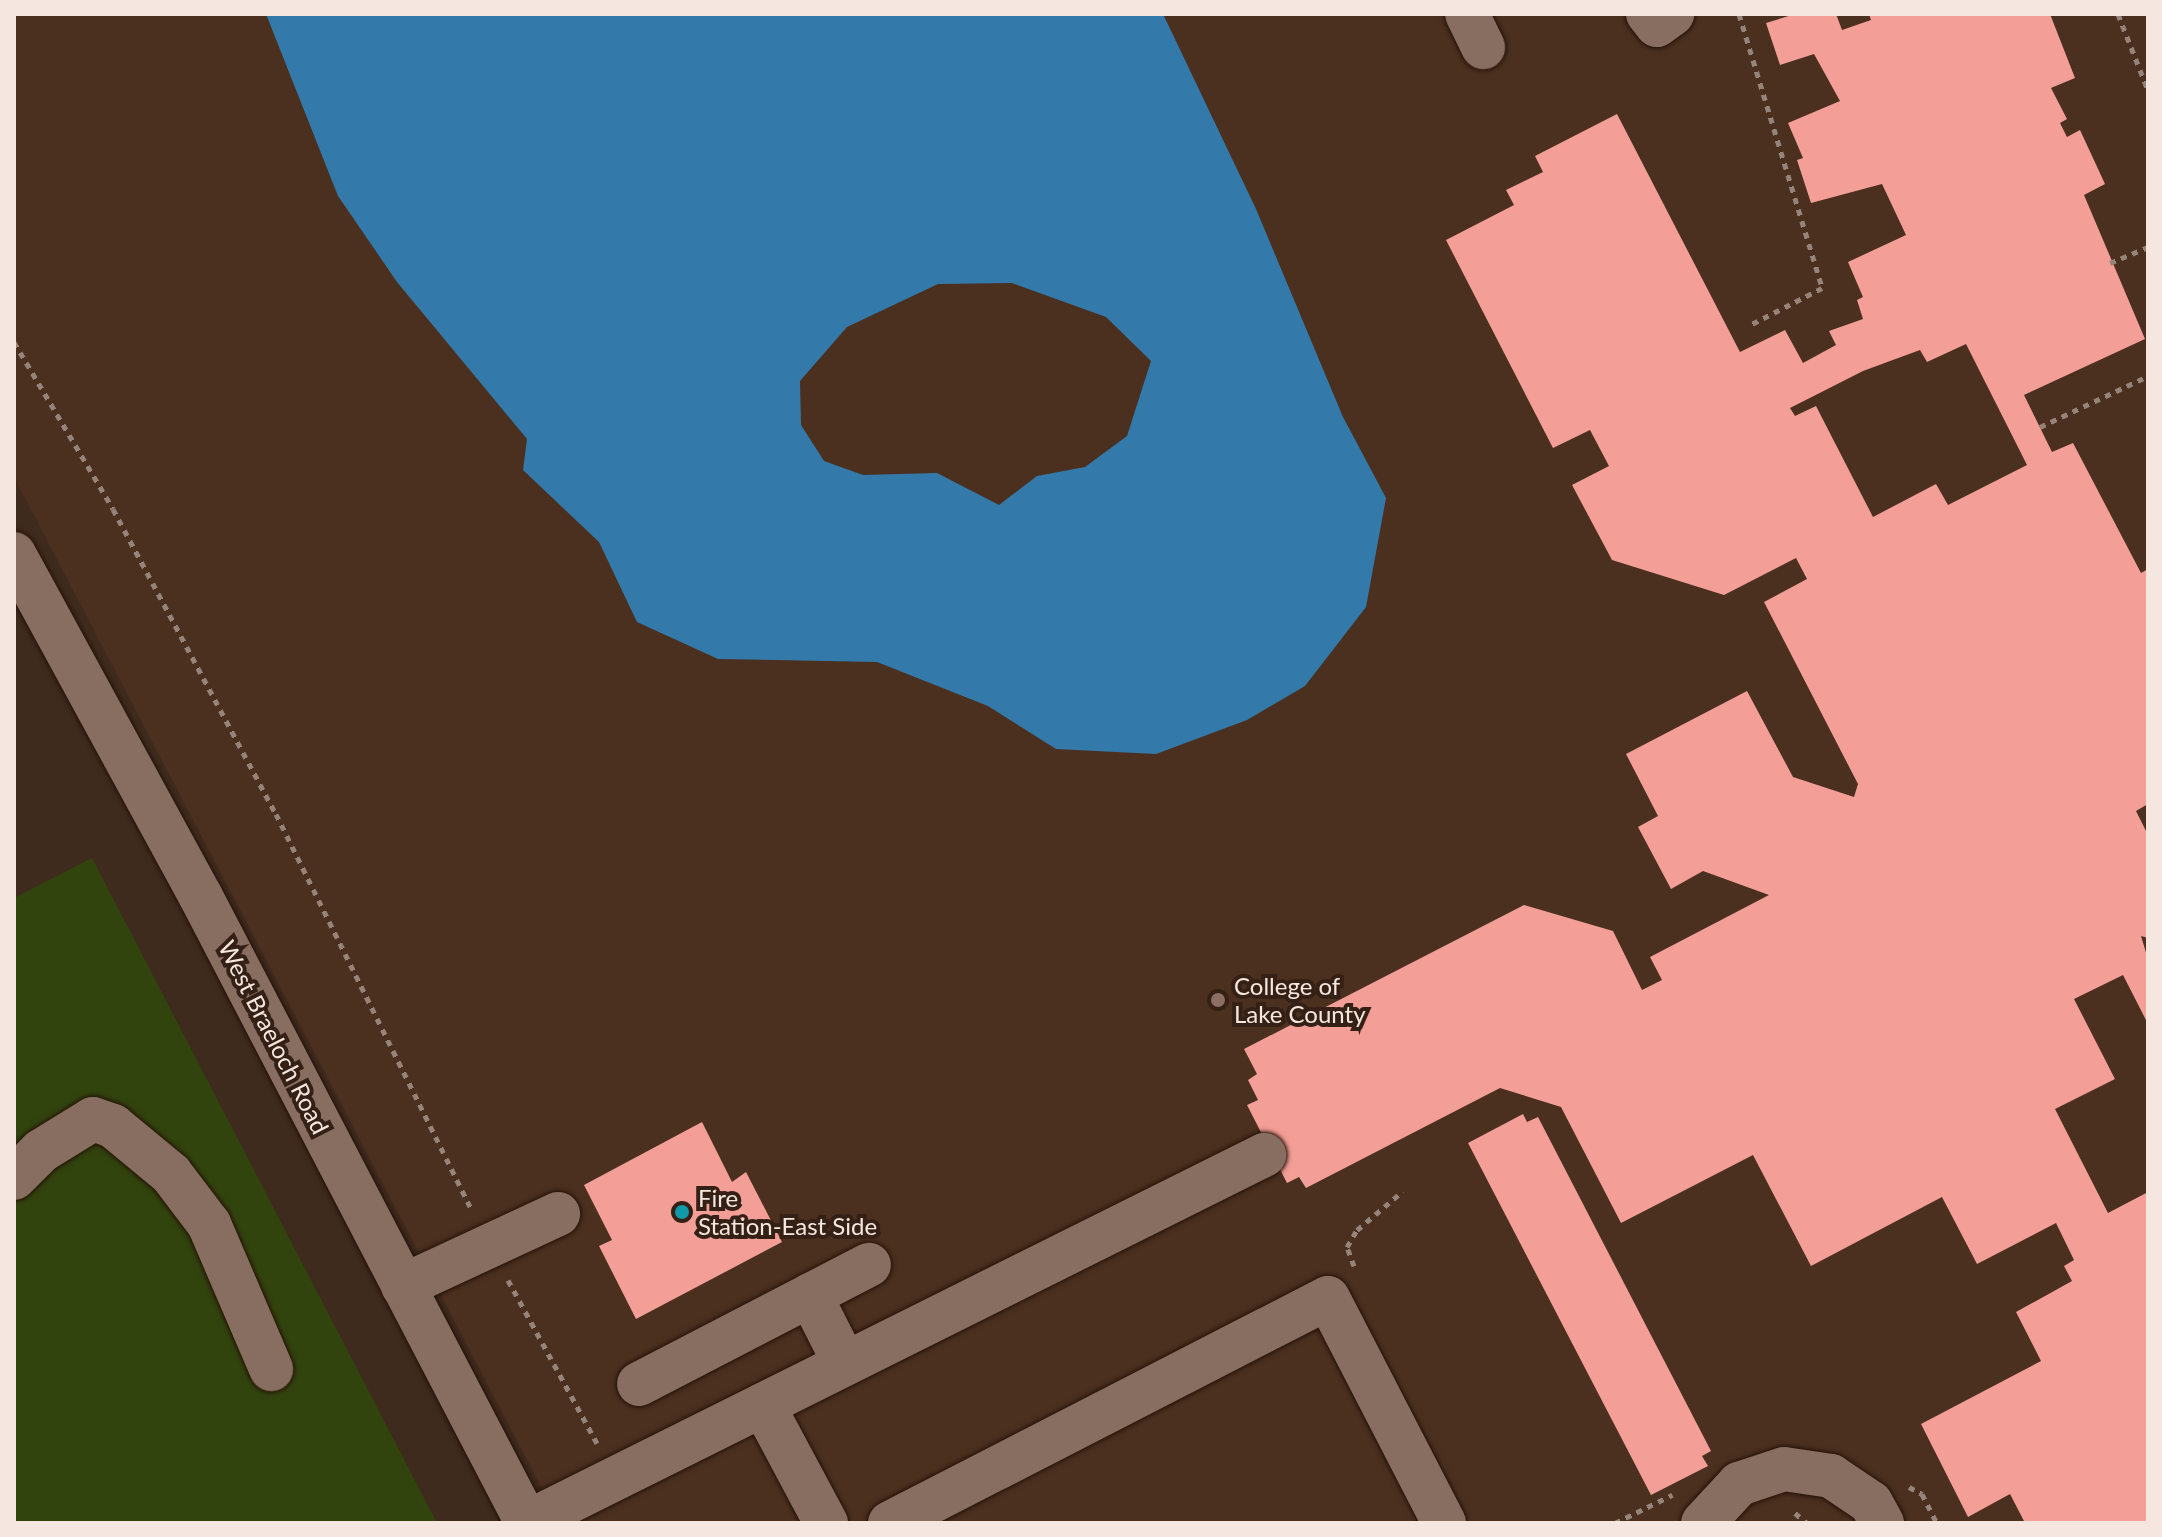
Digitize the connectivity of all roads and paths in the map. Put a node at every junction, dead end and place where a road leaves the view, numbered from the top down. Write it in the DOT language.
graph roads {
  1 [pos="1648,14"];
  2 [pos="1672,14"];
  3 [pos="1739,14"];
  4 [pos="2118,14"];
  5 [pos="2148,90"];
  6 [pos="2148,247"];
  7 [pos="2110,263"];
  8 [pos="1750,325"];
  9 [pos="14,342"];
  10 [pos="2148,376"];
  11 [pos="2040,427"];
  12 [pos="14,554"];
  13 [pos="1264,1155"];
  14 [pos="14,1178"];
  15 [pos="1403,1191"];
  16 [pos="558,1214"];
  17 [pos="490,1246"];
  18 [pos="869,1265"];
  19 [pos="1357,1278"];
  20 [pos="403,1286"];
  21 [pos="810,1295"];
  22 [pos="845,1364"];
  23 [pos="271,1369"];
  24 [pos="639,1384"];
  25 [pos="763,1405"];
  26 [pos="616,1478"];
  27 [pos="1693,1506"];
  28 [pos="526,1523"];
  29 [pos="826,1523"];
  30 [pos="890,1523"];
  31 [pos="1444,1523"];
  32 [pos="1615,1523"];
  33 [pos="1882,1523"];
  1 -- 2 [label="street"];
  3 -- 8 [label="path"];
  4 -- 5 [label="path"];
  6 -- 7 [label="path"];
  9 -- 17 [label="path"];
  10 -- 11 [label="path"];
  12 -- 20 [label="street, West Braeloch Road"];
  13 -- 22 [label="street"];
  14 -- 23 [label="street"];
  15 -- 19 [label="path"];
  16 -- 17 [label="street"];
  17 -- 20 [label="street"];
  17 -- 26 [label="path"];
  18 -- 21 [label="street"];
  20 -- 28 [label="street, West Braeloch Road"];
  21 -- 22 [label="street"];
  21 -- 24 [label="street"];
  22 -- 25 [label="street"];
  25 -- 26 [label="street"];
  25 -- 29 [label="street"];
  26 -- 28 [label="street"];
  27 -- 32 [label="path"];
  27 -- 33 [label="street"];
  30 -- 31 [label="street"];
}
